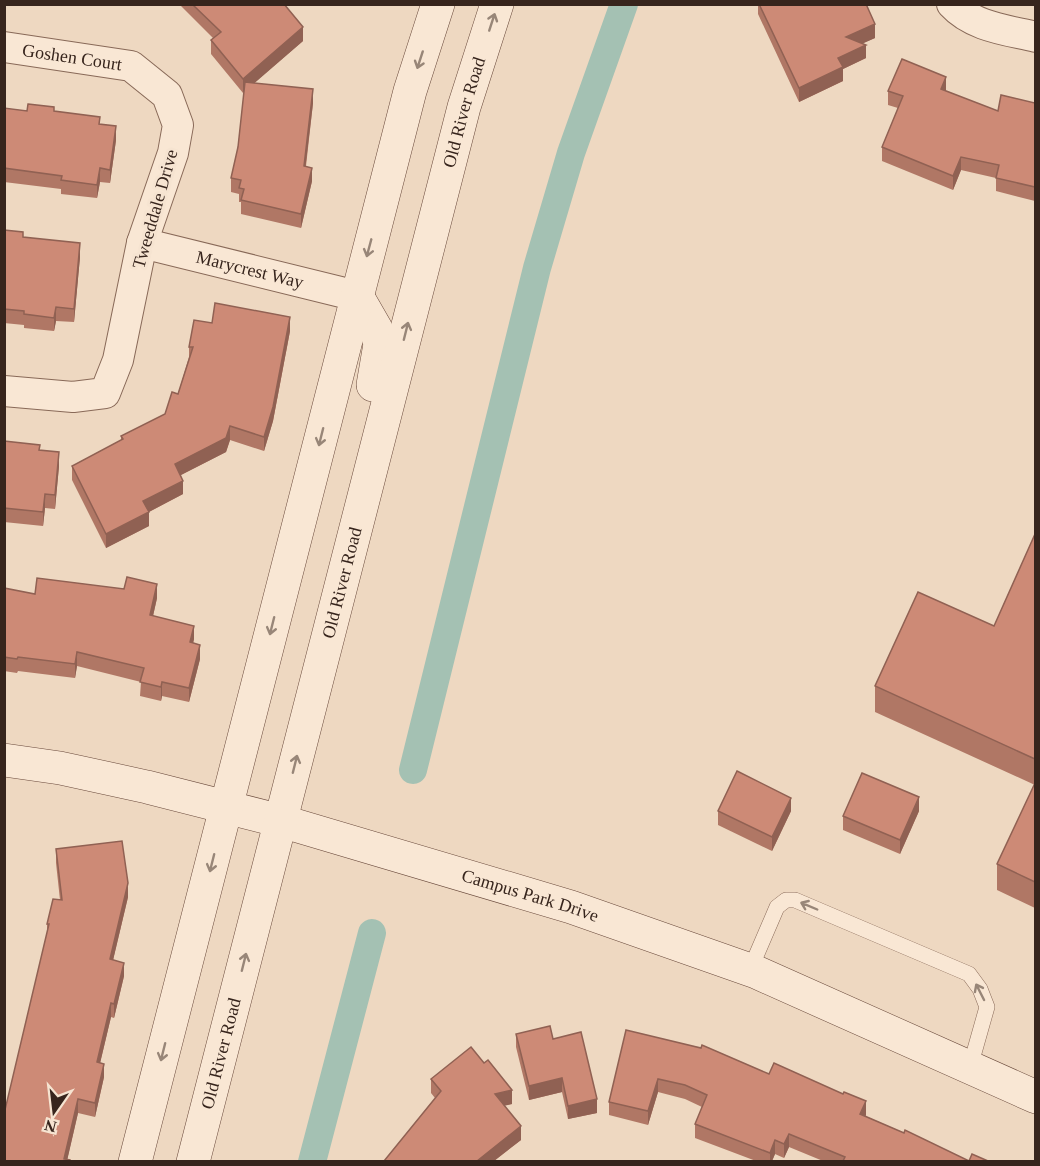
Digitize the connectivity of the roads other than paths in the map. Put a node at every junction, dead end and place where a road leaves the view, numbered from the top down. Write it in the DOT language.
graph roads {
  1 [pos="438,4"];
  2 [pos="474,4"];
  3 [pos="497,4"];
  4 [pos="952,4"];
  5 [pos="1035,37"];
  6 [pos="4,47"];
  7 [pos="472,84"];
  8 [pos="167,95"];
  9 [pos="142,243"];
  10 [pos="357,296"];
  11 [pos="4,392"];
  12 [pos="368,480"];
  13 [pos="4,760"];
  14 [pos="226,807"];
  15 [pos="280,820"];
  16 [pos="750,970"];
  17 [pos="970,1068"];
  18 [pos="1035,1097"];
  19 [pos="135,1161"];
  20 [pos="193,1161"];
  1 -- 10 [label="main road, one-way"];
  2 -- 7 [label="main road"];
  7 -- 3 [label="main road, Old River Road, one-way"];
  4 -- 5 [label="street"];
  6 -- 8 [label="street, Goshen Court"];
  12 -- 7 [label="main road, Old River Road, one-way"];
  8 -- 9 [label="street, Tweeddale Drive"];
  9 -- 10 [label="street, Marycrest Way"];
  9 -- 11 [label="street, Tweeddale Drive"];
  10 -- 12 [label="main road"];
  10 -- 14 [label="main road, one-way"];
  15 -- 12 [label="main road, Old River Road, one-way"];
  13 -- 14 [label="main road, Campus Park Drive"];
  14 -- 15 [label="main road, Campus Park Drive"];
  14 -- 19 [label="main road, one-way"];
  15 -- 16 [label="main road, Campus Park Drive"];
  20 -- 15 [label="main road, Old River Road, one-way"];
  16 -- 17 [label="main road, Campus Park Drive"];
  17 -- 16 [label="lane, one-way"];
  17 -- 18 [label="main road, Campus Park Drive"];
}
